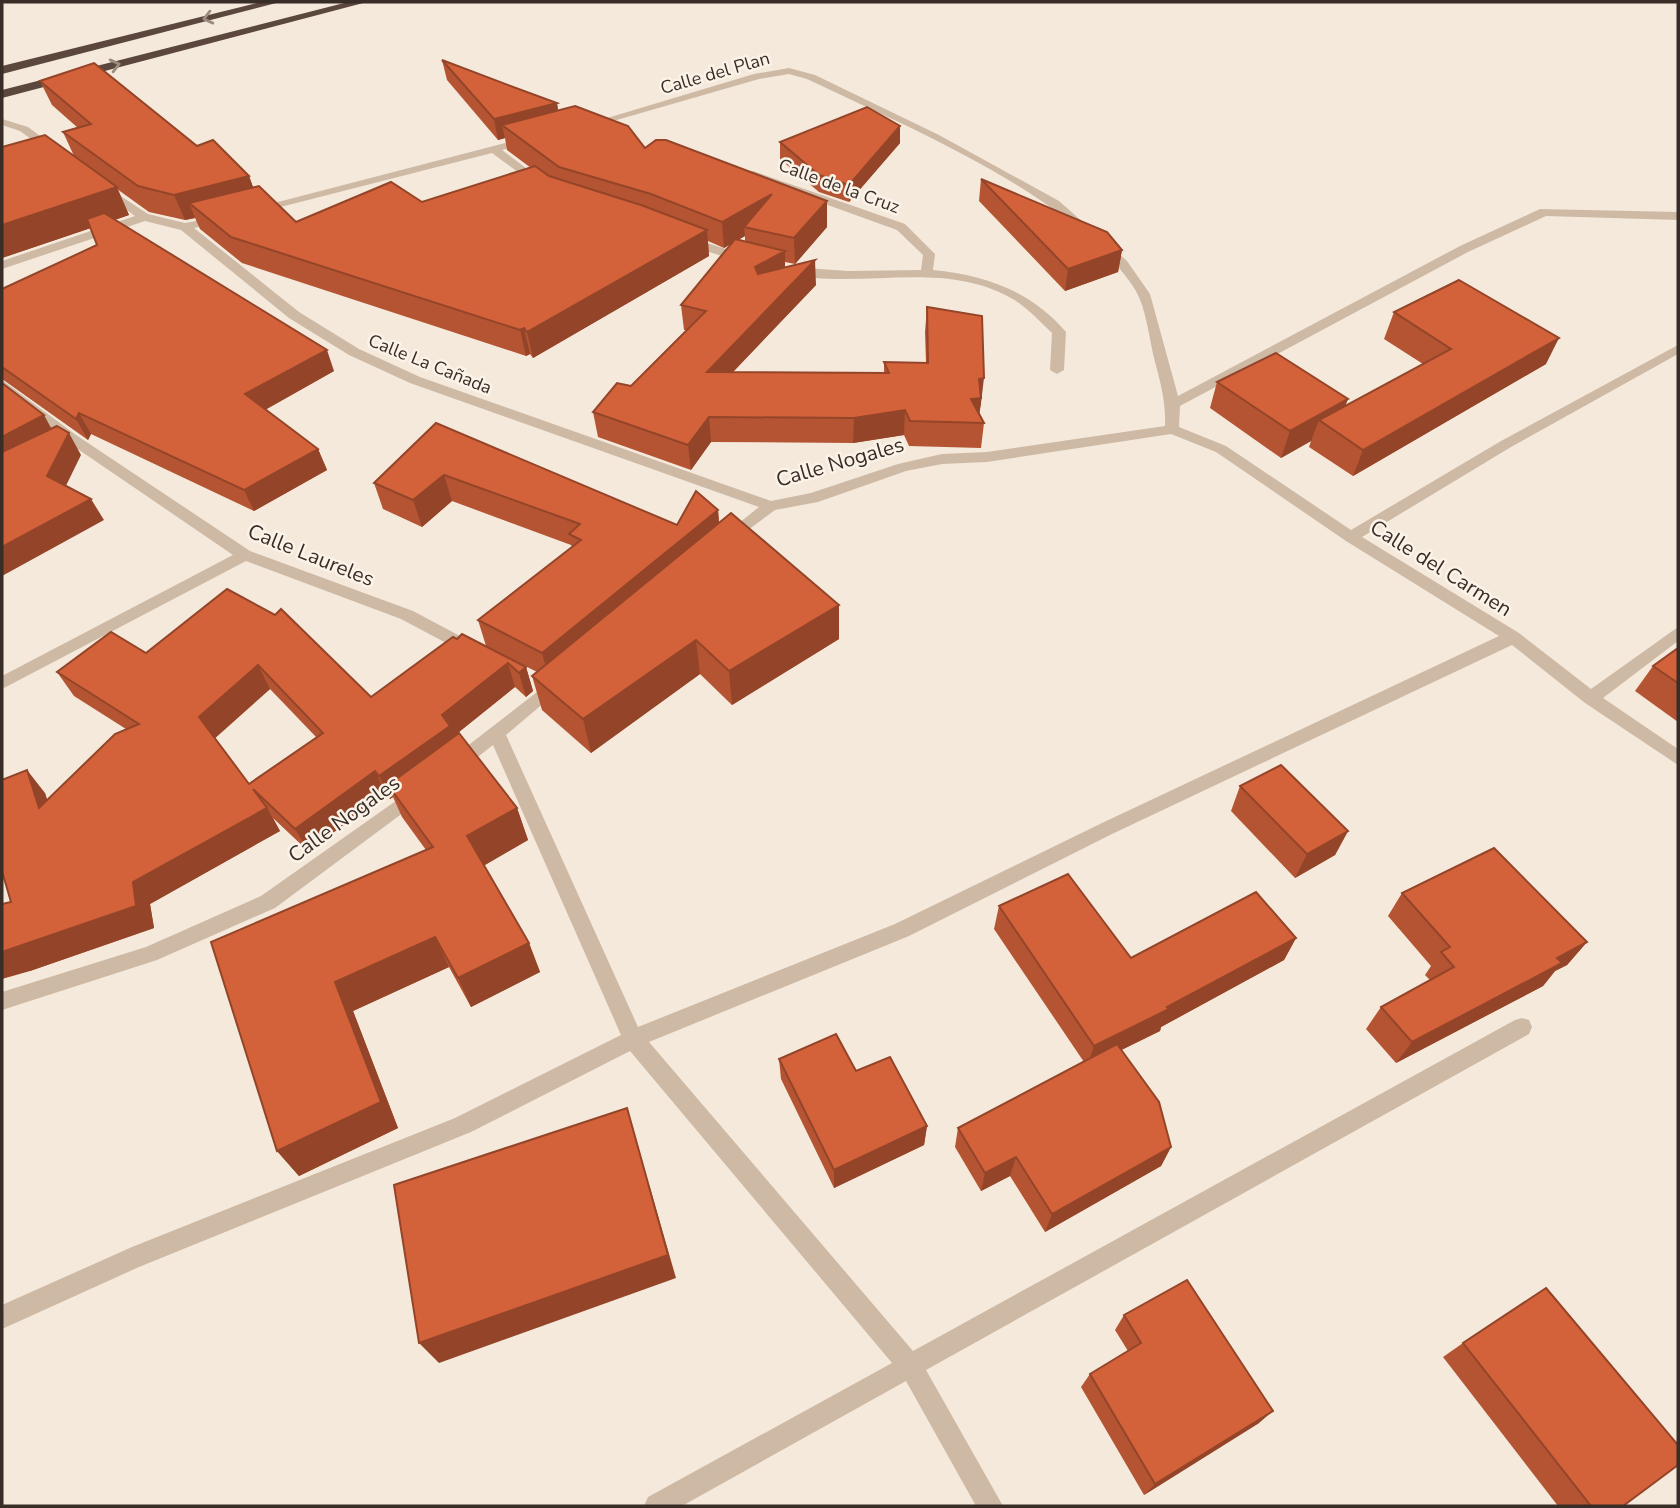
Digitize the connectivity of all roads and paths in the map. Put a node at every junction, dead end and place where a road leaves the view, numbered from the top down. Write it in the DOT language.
graph roads {
  1 [pos="274,2"];
  2 [pos="361,2"];
  3 [pos="2,70"];
  4 [pos="2,94"];
  5 [pos="4,121"];
  6 [pos="572,129"];
  7 [pos="546,136"];
  8 [pos="494,149"];
  9 [pos="68,161"];
  10 [pos="736,169"];
  11 [pos="90,177"];
  12 [pos="558,197"];
  13 [pos="239,214"];
  14 [pos="1678,216"];
  15 [pos="144,217"];
  16 [pos="226,217"];
  17 [pos="185,228"];
  18 [pos="673,235"];
  19 [pos="759,263"];
  20 [pos="2,265"];
  21 [pos="783,269"];
  22 [pos="927,271"];
  23 [pos="1678,349"];
  24 [pos="1057,370"];
  25 [pos="2,384"];
  26 [pos="1173,404"];
  27 [pos="1172,429"];
  28 [pos="770,506"];
  29 [pos="1351,537"];
  30 [pos="718,550"];
  31 [pos="245,555"];
  32 [pos="1678,634"];
  33 [pos="1513,637"];
  34 [pos="491,659"];
  35 [pos="572,673"];
  36 [pos="2,683"];
  37 [pos="1591,698"];
  38 [pos="497,734"];
  39 [pos="1678,758"];
  40 [pos="2,1000"];
  41 [pos="1522,1027"];
  42 [pos="633,1040"];
  43 [pos="2,1317"];
  44 [pos="911,1367"];
  45 [pos="657,1506"];
  46 [pos="989,1506"];
  1 -- 3 [label="highway, one-way"];
  4 -- 2 [label="highway, one-way"];
  5 -- 9 [label="street"];
  6 -- 26 [label="street, Calle del Plan"];
  7 -- 8 [label="street"];
  8 -- 12 [label="street"];
  8 -- 13 [label="street"];
  10 -- 22 [label="street, Calle de la Cruz"];
  11 -- 15 [label="street, Calle La Cañada"];
  14 -- 26 [label="street"];
  15 -- 17 [label="street, Calle La Cañada"];
  15 -- 20 [label="street"];
  16 -- 17 [label="street"];
  17 -- 28 [label="street, Calle La Cañada"];
  18 -- 19 [label="street"];
  21 -- 22 [label="street"];
  22 -- 24 [label="street"];
  23 -- 29 [label="street"];
  25 -- 31 [label="street, Calle Laureles"];
  26 -- 27 [label="street, Calle del Plan"];
  27 -- 28 [label="street, Calle Nogales"];
  27 -- 29 [label="street, Calle del Carmen"];
  28 -- 30 [label="street, Calle Nogales"];
  29 -- 33 [label="street, Calle del Carmen"];
  31 -- 34 [label="street, Calle Laureles"];
  31 -- 36 [label="street"];
  32 -- 37 [label="street"];
  33 -- 37 [label="street, Calle del Carmen"];
  33 -- 42 [label="street"];
  35 -- 38 [label="street, Calle Nogales"];
  37 -- 39 [label="street, Calle del Carmen"];
  38 -- 40 [label="street, Calle Nogales"];
  38 -- 42 [label="street"];
  41 -- 44 [label="street"];
  42 -- 43 [label="street"];
  42 -- 44 [label="street"];
  44 -- 45 [label="street"];
  44 -- 46 [label="street"];
}
